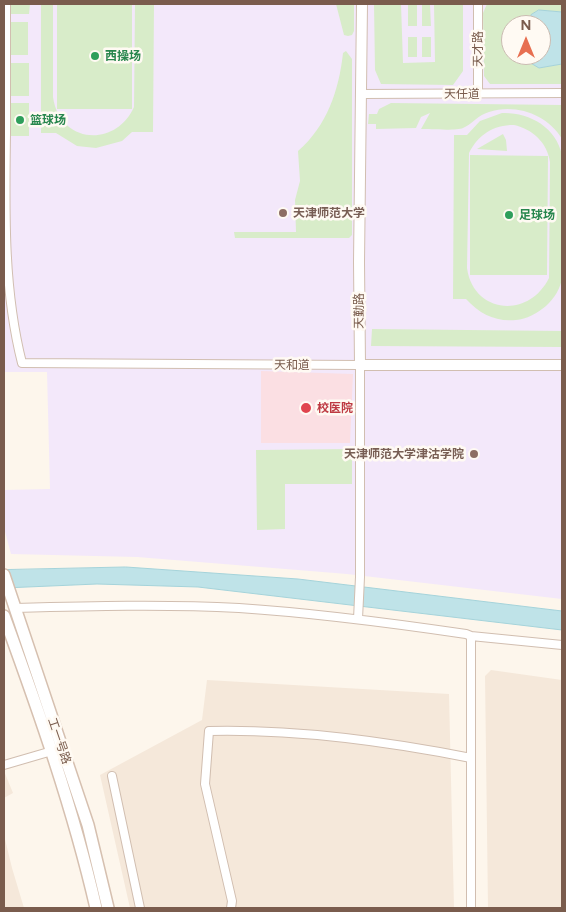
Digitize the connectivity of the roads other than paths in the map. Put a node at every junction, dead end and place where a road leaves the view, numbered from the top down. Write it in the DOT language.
graph roads {
  1 [pos="6,4"];
  2 [pos="362,4"];
  3 [pos="478,4"];
  4 [pos="478,93"];
  5 [pos="562,93"];
  6 [pos="362,94"];
  7 [pos="360,365"];
  8 [pos="562,365"];
  9 [pos="4,575"];
  10 [pos="15,608"];
  11 [pos="4,619"];
  12 [pos="358,619"];
  13 [pos="19,621"];
  14 [pos="471,636"];
  15 [pos="562,645"];
  16 [pos="52,751"];
  17 [pos="471,758"];
  18 [pos="4,764"];
  19 [pos="112,776"];
  20 [pos="96,908"];
  21 [pos="108,908"];
  22 [pos="140,908"];
  23 [pos="231,908"];
  24 [pos="472,908"];
  1 -- 7 [label="street, 天和道"];
  2 -- 6 [label="street, 天勤路"];
  3 -- 4 [label="street, 天才路"];
  4 -- 5 [label="street, 天任道"];
  4 -- 6 [label="street, 天任道"];
  6 -- 7 [label="street, 天勤路"];
  7 -- 8 [label="street, 天和道"];
  7 -- 12 [label="street, 天勤路"];
  9 -- 10 [label="main road, 工一号路"];
  10 -- 12 [label="street"];
  10 -- 13 [label="main road, 工一号路"];
  11 -- 13 [label="street"];
  11 -- 16 [label="main road, 工一号路"];
  12 -- 14 [label="street"];
  13 -- 21 [label="main road, 工一号路"];
  14 -- 15 [label="street"];
  14 -- 17 [label="street"];
  16 -- 18 [label="street"];
  16 -- 20 [label="main road, 工一号路"];
  17 -- 23 [label="street"];
  17 -- 24 [label="street"];
  19 -- 22 [label="street"];
}
